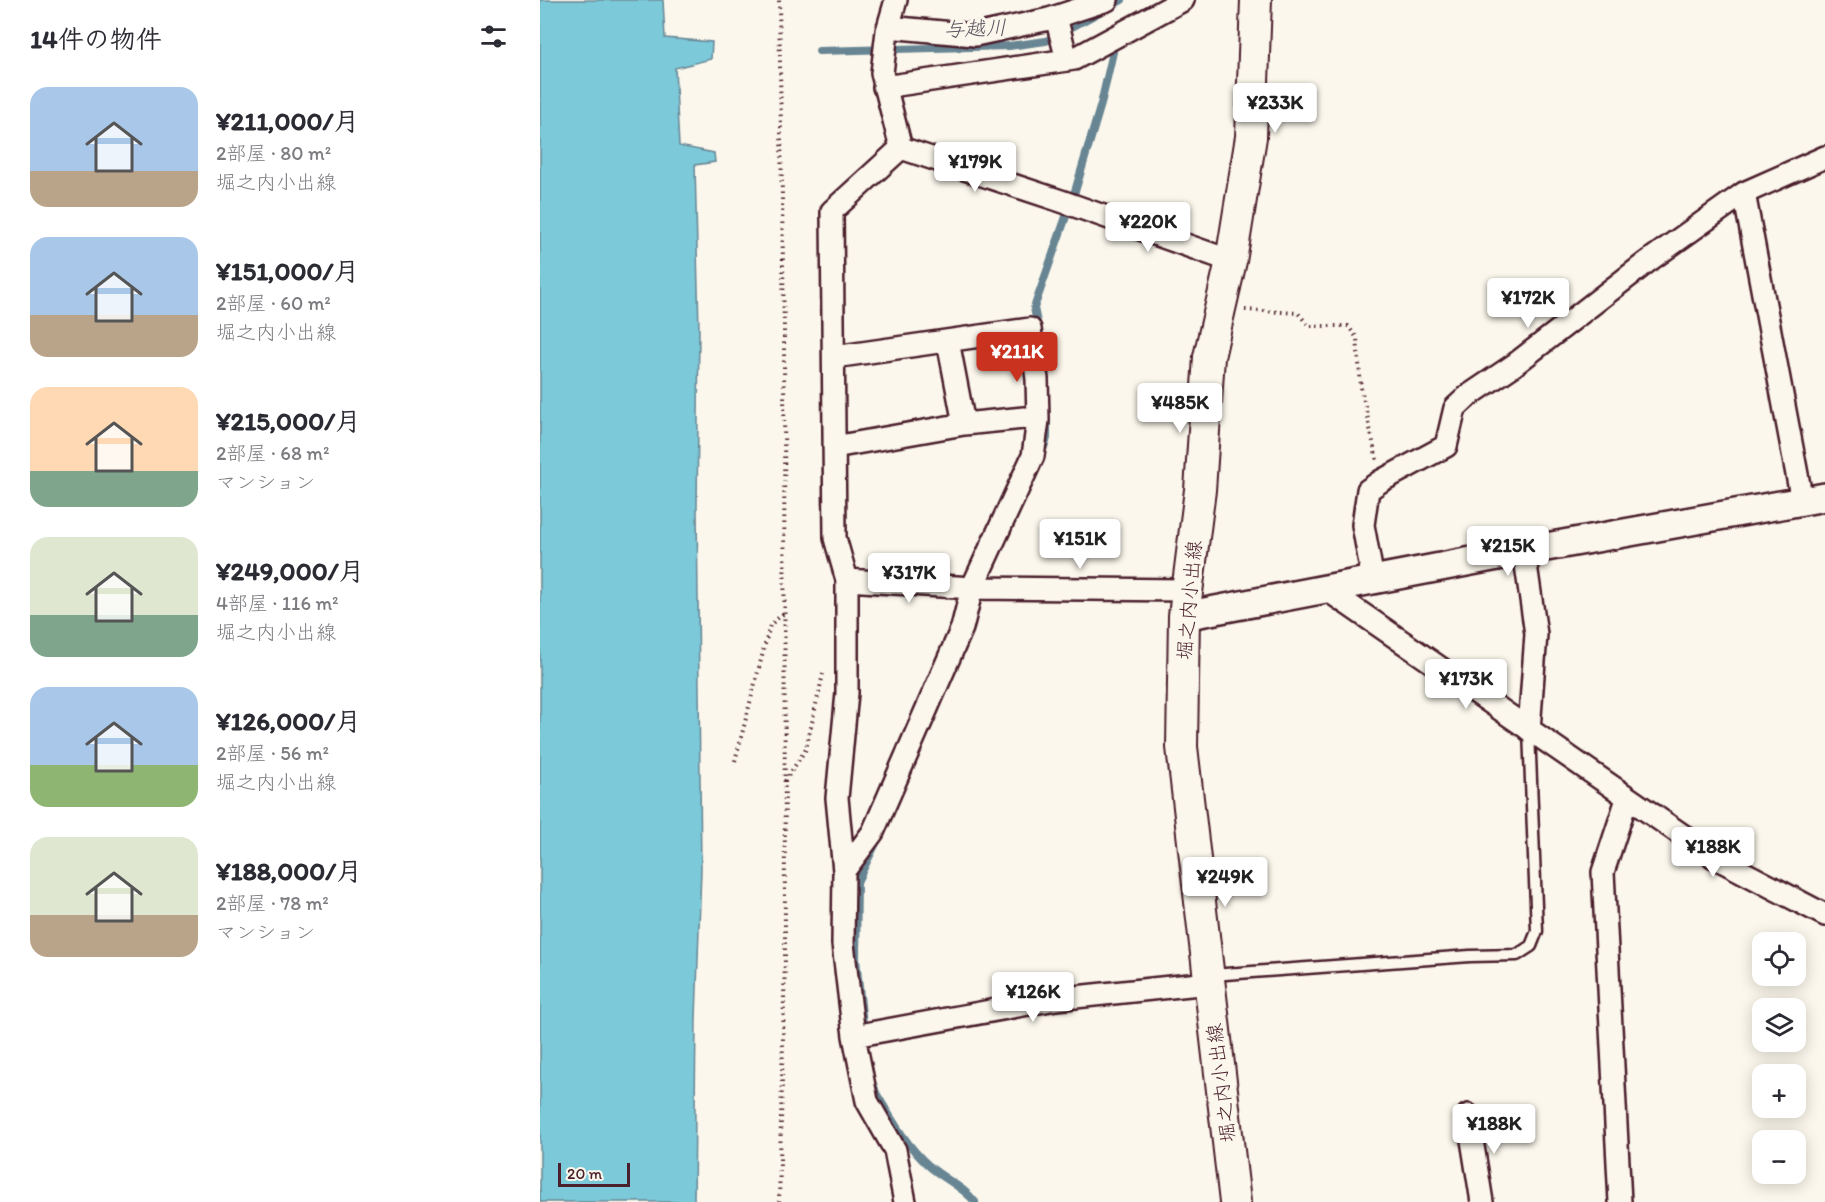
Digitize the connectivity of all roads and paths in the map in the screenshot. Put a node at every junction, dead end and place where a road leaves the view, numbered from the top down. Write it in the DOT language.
graph roads {
  1 [pos="779,0"];
  2 [pos="896,0"];
  3 [pos="1106,0"];
  4 [pos="1184,0"];
  5 [pos="1256,0"];
  6 [pos="1056,18"];
  7 [pos="888,29"];
  8 [pos="1066,55"];
  9 [pos="883,80"];
  10 [pos="901,148"];
  11 [pos="1825,157"];
  12 [pos="1744,193"];
  13 [pos="1231,261"];
  14 [pos="1221,308"];
  15 [pos="948,341"];
  16 [pos="834,357"];
  17 [pos="1038,420"];
  18 [pos="964,424"];
  19 [pos="834,447"];
  20 [pos="1381,481"];
  21 [pos="1813,499"];
  22 [pos="1524,551"];
  23 [pos="847,580"];
  24 [pos="1373,580"];
  25 [pos="972,588"];
  26 [pos="1326,589"];
  27 [pos="1185,603"];
  28 [pos="784,612"];
  29 [pos="823,672"];
  30 [pos="1529,730"];
  31 [pos="735,762"];
  32 [pos="784,781"];
  33 [pos="1627,799"];
  34 [pos="844,871"];
  35 [pos="1825,915"];
  36 [pos="1209,979"];
  37 [pos="854,1036"];
  38 [pos="1468,1115"];
  39 [pos="779,1202"];
  40 [pos="905,1202"];
  41 [pos="1234,1202"];
  42 [pos="1482,1202"];
  43 [pos="1620,1202"];
  1 -- 28 [label="path"];
  2 -- 7 [label="street"];
  3 -- 6 [label="street"];
  4 -- 8 [label="street"];
  5 -- 13 [label="main road, 堀之内小出線"];
  6 -- 7 [label="street"];
  6 -- 8 [label="street"];
  7 -- 9 [label="street"];
  8 -- 9 [label="street"];
  9 -- 10 [label="street"];
  10 -- 13 [label="street"];
  10 -- 16 [label="street"];
  11 -- 12 [label="street"];
  12 -- 20 [label="street"];
  12 -- 21 [label="street"];
  13 -- 14 [label="main road, 堀之内小出線"];
  14 -- 20 [label="path"];
  14 -- 27 [label="main road, 堀之内小出線"];
  15 -- 16 [label="street"];
  15 -- 17 [label="street"];
  15 -- 18 [label="street"];
  16 -- 19 [label="street"];
  17 -- 18 [label="street"];
  17 -- 25 [label="street"];
  18 -- 19 [label="street"];
  19 -- 23 [label="street"];
  20 -- 24 [label="street"];
  21 -- 22 [label="street"];
  22 -- 24 [label="street"];
  22 -- 30 [label="street"];
  23 -- 25 [label="street"];
  23 -- 34 [label="street"];
  24 -- 26 [label="street"];
  25 -- 27 [label="street"];
  25 -- 34 [label="street"];
  26 -- 27 [label="street"];
  26 -- 30 [label="street"];
  27 -- 36 [label="main road, 堀之内小出線"];
  28 -- 31 [label="path"];
  28 -- 32 [label="path"];
  29 -- 32 [label="path"];
  30 -- 33 [label="street"];
  30 -- 36 [label="lane"];
  32 -- 39 [label="path"];
  33 -- 35 [label="street"];
  33 -- 43 [label="street"];
  34 -- 37 [label="street"];
  36 -- 37 [label="street"];
  36 -- 41 [label="main road, 堀之内小出線"];
  37 -- 40 [label="street"];
  38 -- 42 [label="street"];
}
